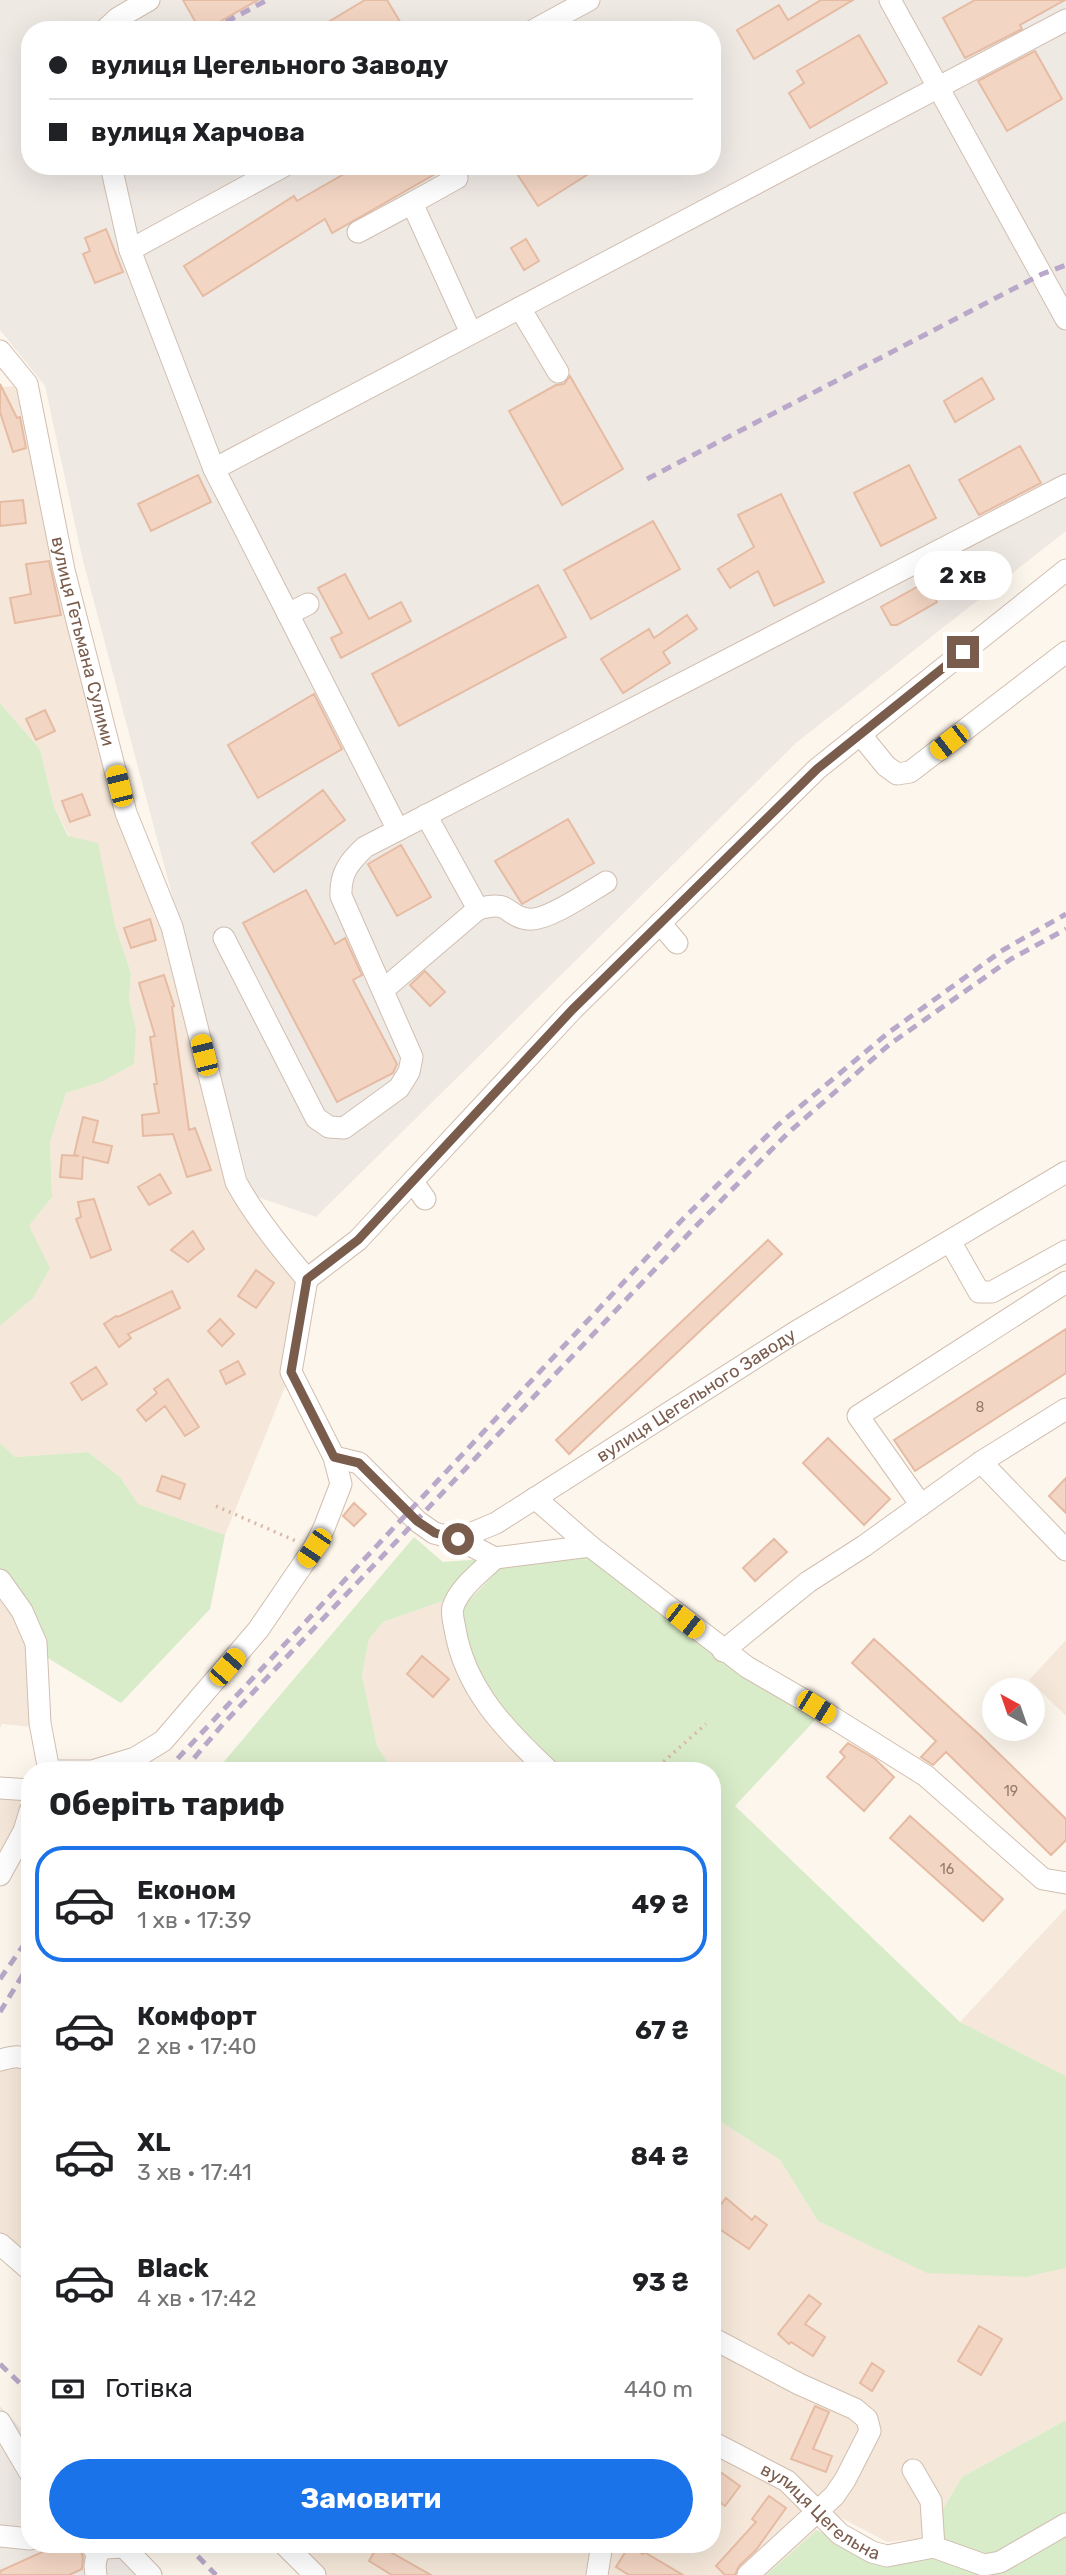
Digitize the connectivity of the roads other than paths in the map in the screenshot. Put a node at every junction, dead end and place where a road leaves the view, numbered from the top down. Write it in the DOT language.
graph roads {
  1 [pos="149,0"];
  2 [pos="589,0"];
  3 [pos="890,0"];
  4 [pos="1066,20"];
  5 [pos="115,21"];
  6 [pos="550,21"];
  7 [pos="936,87"];
  8 [pos="113,175"];
  9 [pos="268,175"];
  10 [pos="457,178"];
  11 [pos="412,203"];
  12 [pos="358,232"];
  13 [pos="130,250"];
  14 [pos="520,308"];
  15 [pos="1066,319"];
  16 [pos="471,333"];
  17 [pos="0,351"];
  18 [pos="558,372"];
  19 [pos="214,469"];
  20 [pos="1066,485"];
  21 [pos="1066,570"];
  22 [pos="308,604"];
  23 [pos="288,614"];
  24 [pos="1066,652"];
  25 [pos="860,734"];
  26 [pos="426,815"];
  27 [pos="398,830"];
  28 [pos="606,882"];
  29 [pos="478,909"];
  30 [pos="660,923"];
  31 [pos="224,938"];
  32 [pos="677,943"];
  33 [pos="383,990"];
  34 [pos="1066,1172"];
  35 [pos="950,1241"];
  36 [pos="1066,1251"];
  37 [pos="307,1279"];
  38 [pos="1066,1282"];
  39 [pos="1066,1409"];
  40 [pos="334,1457"];
  41 [pos="981,1462"];
  42 [pos="535,1498"];
  43 [pos="921,1505"];
  44 [pos="458,1539"];
  45 [pos="1062,1540"];
  46 [pos="590,1546"];
  47 [pos="495,1558"];
  48 [pos="0,1580"];
  49 [pos="723,1651"];
  50 [pos="47,1762"];
  51 [pos="122,1762"];
  52 [pos="540,1762"];
  53 [pos="0,1788"];
  54 [pos="21,1789"];
  55 [pos="21,1836"];
  56 [pos="0,1875"];
  57 [pos="1066,1883"];
  58 [pos="21,2056"];
  59 [pos="0,2060"];
  60 [pos="0,2244"];
  61 [pos="21,2262"];
  62 [pos="721,2343"];
  63 [pos="3,2435"];
  64 [pos="721,2447"];
  65 [pos="21,2460"];
  66 [pos="914,2470"];
  67 [pos="817,2513"];
  68 [pos="1066,2524"];
  69 [pos="0,2536"];
  70 [pos="21,2538"];
  71 [pos="934,2547"];
  72 [pos="130,2553"];
  73 [pos="293,2553"];
  74 [pos="601,2553"];
  75 [pos="151,2575"];
  76 [pos="315,2575"];
  77 [pos="597,2575"];
  78 [pos="748,2575"];
  1 -- 5 [label="street"];
  2 -- 6 [label="street"];
  3 -- 7 [label="street"];
  4 -- 7 [label="street"];
  7 -- 14 [label="street"];
  7 -- 15 [label="street"];
  8 -- 13 [label="street"];
  9 -- 13 [label="street"];
  10 -- 11 [label="street"];
  11 -- 12 [label="street"];
  11 -- 16 [label="street"];
  13 -- 19 [label="street"];
  14 -- 16 [label="street"];
  14 -- 18 [label="street"];
  16 -- 19 [label="street"];
  17 -- 37 [label="street, вулиця Гетьмана Сулими"];
  19 -- 23 [label="street"];
  20 -- 26 [label="street"];
  21 -- 25 [label="street"];
  22 -- 23 [label="street"];
  23 -- 27 [label="street"];
  24 -- 25 [label="street"];
  25 -- 30 [label="street"];
  26 -- 27 [label="street"];
  26 -- 29 [label="street"];
  27 -- 33 [label="street"];
  28 -- 29 [label="street"];
  29 -- 33 [label="street"];
  30 -- 32 [label="street"];
  30 -- 37 [label="street"];
  31 -- 33 [label="street"];
  34 -- 35 [label="street, вулиця Цегельного Заводу"];
  35 -- 36 [label="street"];
  35 -- 42 [label="street, вулиця Цегельного Заводу"];
  37 -- 40 [label="street"];
  38 -- 43 [label="street"];
  39 -- 41 [label="street"];
  40 -- 44 [label="street"];
  40 -- 51 [label="street"];
  41 -- 43 [label="street"];
  41 -- 45 [label="street"];
  42 -- 44 [label="street, вулиця Цегельного Заводу"];
  42 -- 46 [label="street"];
  43 -- 49 [label="street"];
  44 -- 47 [label="street"];
  46 -- 47 [label="street"];
  46 -- 49 [label="street"];
  47 -- 52 [label="street"];
  48 -- 50 [label="street"];
  49 -- 57 [label="street"];
  53 -- 54 [label="street"];
  55 -- 56 [label="street"];
  58 -- 59 [label="street"];
  60 -- 61 [label="street"];
  62 -- 67 [label="street"];
  63 -- 65 [label="street"];
  64 -- 67 [label="street, вулиця Цегельна"];
  66 -- 71 [label="street"];
  67 -- 71 [label="street, вулиця Цегельна"];
  67 -- 78 [label="street"];
  68 -- 71 [label="street"];
  69 -- 70 [label="street"];
  72 -- 75 [label="street"];
  73 -- 76 [label="street"];
  74 -- 77 [label="street"];
}
